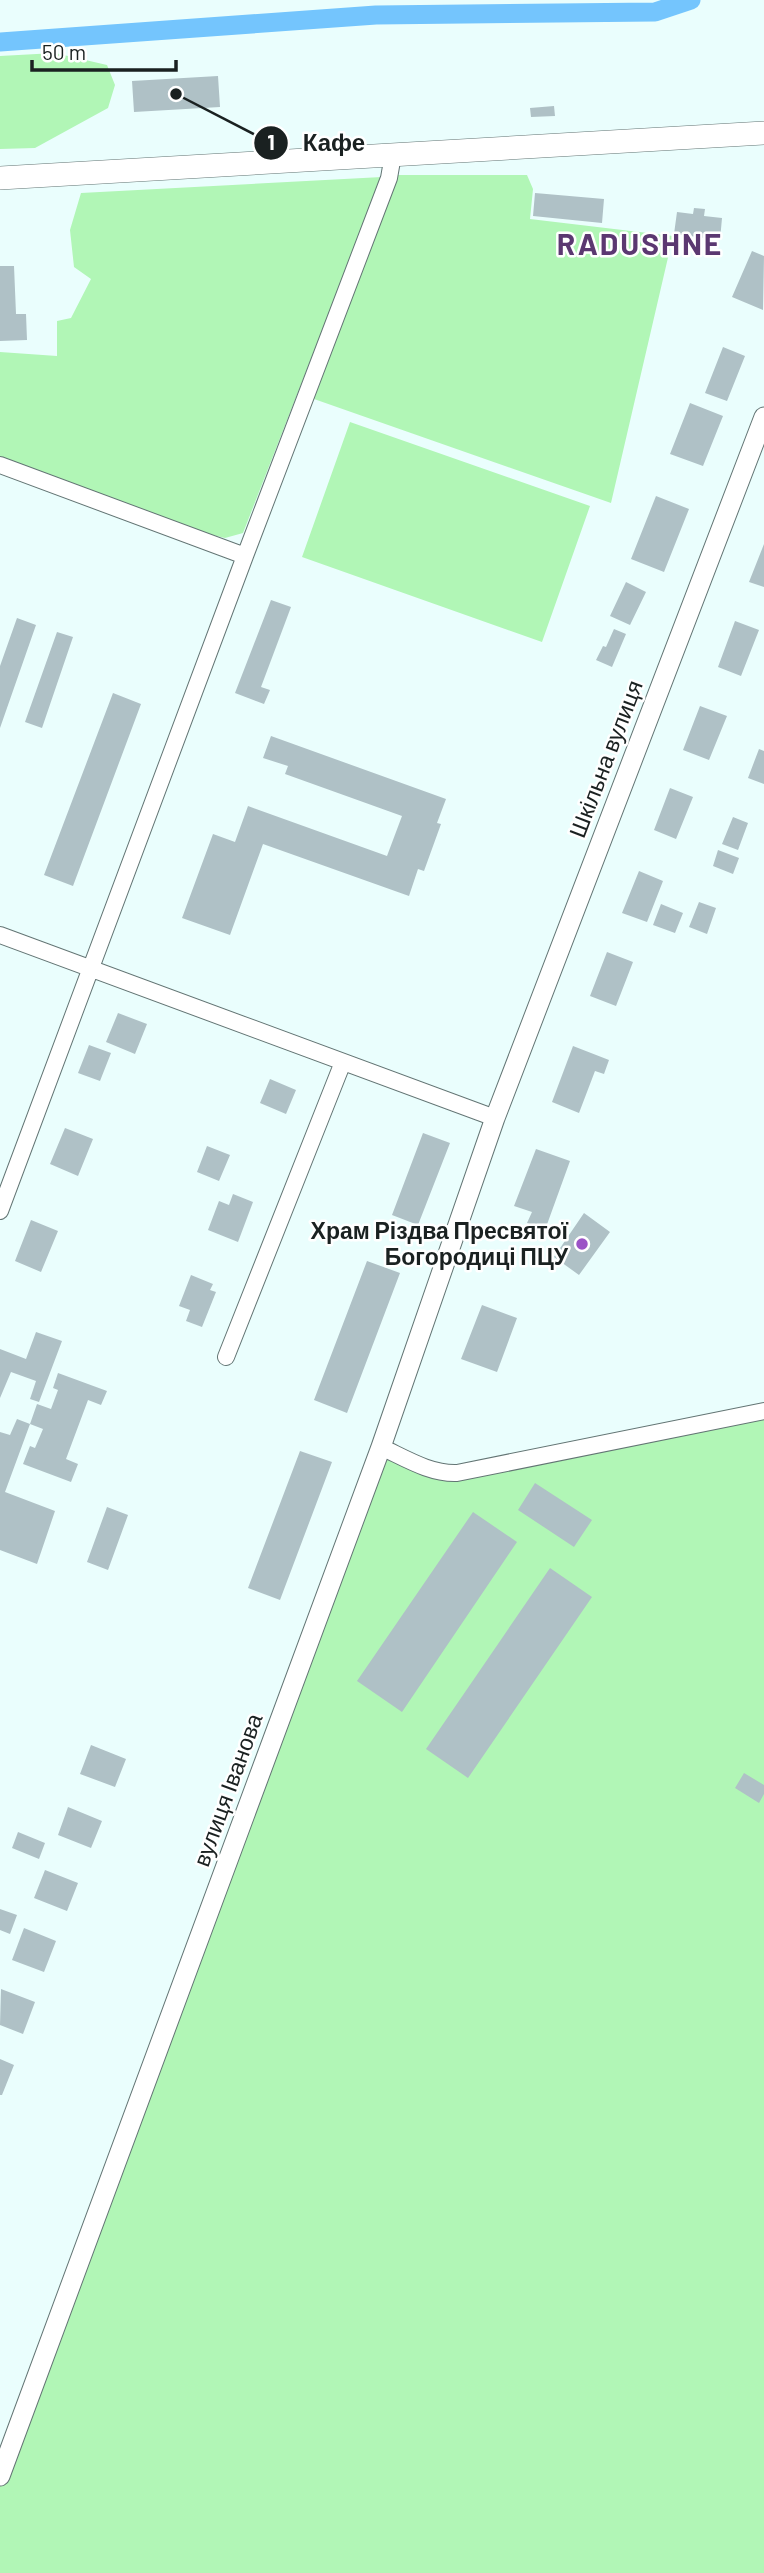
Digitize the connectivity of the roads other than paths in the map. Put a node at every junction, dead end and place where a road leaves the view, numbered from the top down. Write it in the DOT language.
graph roads {
  1 [pos="764,133"];
  2 [pos="393,155"];
  3 [pos="0,178"];
  4 [pos="764,416"];
  5 [pos="0,465"];
  6 [pos="245,556"];
  7 [pos="0,935"];
  8 [pos="90,969"];
  9 [pos="343,1062"];
  10 [pos="495,1118"];
  11 [pos="0,1211"];
  12 [pos="226,1357"];
  13 [pos="764,1411"];
  14 [pos="381,1447"];
  15 [pos="0,2476"];
  1 -- 2 [label="main road"];
  2 -- 3 [label="main road"];
  2 -- 6 [label="street"];
  4 -- 10 [label="street, Шкільна вулиця"];
  5 -- 6 [label="street"];
  6 -- 8 [label="street"];
  7 -- 8 [label="street"];
  8 -- 9 [label="street"];
  8 -- 11 [label="street"];
  9 -- 10 [label="street"];
  9 -- 12 [label="street"];
  10 -- 14 [label="street, вулиця Іванова"];
  13 -- 14 [label="street"];
  14 -- 15 [label="street, вулиця Іванова"];
}
